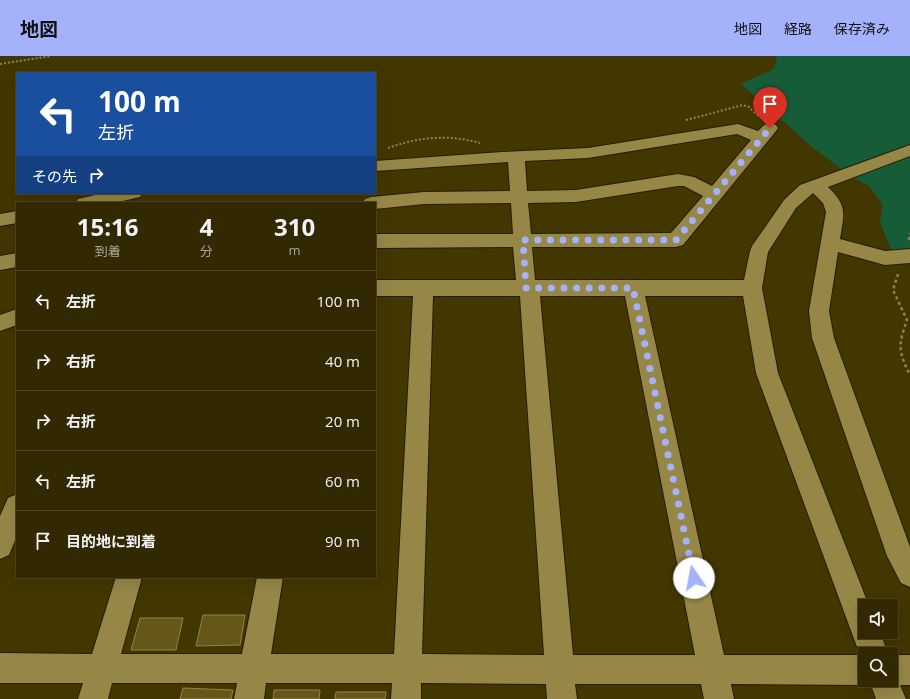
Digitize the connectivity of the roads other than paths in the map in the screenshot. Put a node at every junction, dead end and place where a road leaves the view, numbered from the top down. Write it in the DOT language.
graph roads {
  1 [pos="910,150"];
  2 [pos="509,157"];
  3 [pos="376,166"];
  4 [pos="815,185"];
  5 [pos="129,194"];
  6 [pos="714,194"];
  7 [pos="519,196"];
  8 [pos="89,202"];
  9 [pos="376,203"];
  10 [pos="16,217"];
  11 [pos="0,220"];
  12 [pos="523,240"];
  13 [pos="376,241"];
  14 [pos="830,243"];
  15 [pos="907,257"];
  16 [pos="16,260"];
  17 [pos="0,263"];
  18 [pos="376,288"];
  19 [pos="423,288"];
  20 [pos="527,288"];
  21 [pos="633,288"];
  22 [pos="752,288"];
  23 [pos="16,317"];
  24 [pos="0,323"];
  25 [pos="16,508"];
  26 [pos="0,546"];
  27 [pos="910,574"];
  28 [pos="129,578"];
  29 [pos="270,578"];
  30 [pos="858,613"];
  31 [pos="0,668"];
  32 [pos="102,668"];
  33 [pos="254,669"];
  34 [pos="407,669"];
  35 [pos="560,669"];
  36 [pos="713,669"];
  37 [pos="858,670"];
  38 [pos="898,670"];
  39 [pos="910,670"];
  40 [pos="887,687"];
  41 [pos="93,699"];
  42 [pos="249,699"];
  43 [pos="406,699"];
  44 [pos="562,699"];
  45 [pos="719,699"];
  46 [pos="891,699"];
  1 -- 4 [label="street"];
  2 -- 3 [label="street"];
  2 -- 6 [label="street"];
  2 -- 7 [label="street"];
  4 -- 14 [label="street"];
  4 -- 22 [label="street"];
  5 -- 8 [label="street"];
  6 -- 7 [label="street"];
  6 -- 12 [label="street"];
  7 -- 9 [label="street"];
  7 -- 12 [label="street"];
  10 -- 11 [label="street"];
  12 -- 13 [label="street"];
  12 -- 20 [label="street"];
  14 -- 15 [label="street"];
  14 -- 27 [label="street"];
  16 -- 17 [label="street"];
  18 -- 19 [label="street"];
  19 -- 20 [label="street"];
  19 -- 34 [label="street"];
  20 -- 21 [label="street"];
  20 -- 35 [label="street"];
  21 -- 22 [label="street"];
  21 -- 36 [label="street"];
  22 -- 30 [label="street"];
  23 -- 24 [label="street"];
  25 -- 26 [label="street"];
  28 -- 32 [label="street"];
  29 -- 33 [label="street"];
  31 -- 32 [label="street"];
  32 -- 33 [label="street"];
  32 -- 41 [label="street"];
  33 -- 34 [label="street"];
  33 -- 42 [label="street"];
  34 -- 35 [label="street"];
  34 -- 43 [label="street"];
  35 -- 36 [label="street"];
  35 -- 44 [label="street"];
  36 -- 37 [label="street"];
  36 -- 45 [label="street"];
  38 -- 39 [label="street"];
  40 -- 46 [label="street"];
}
